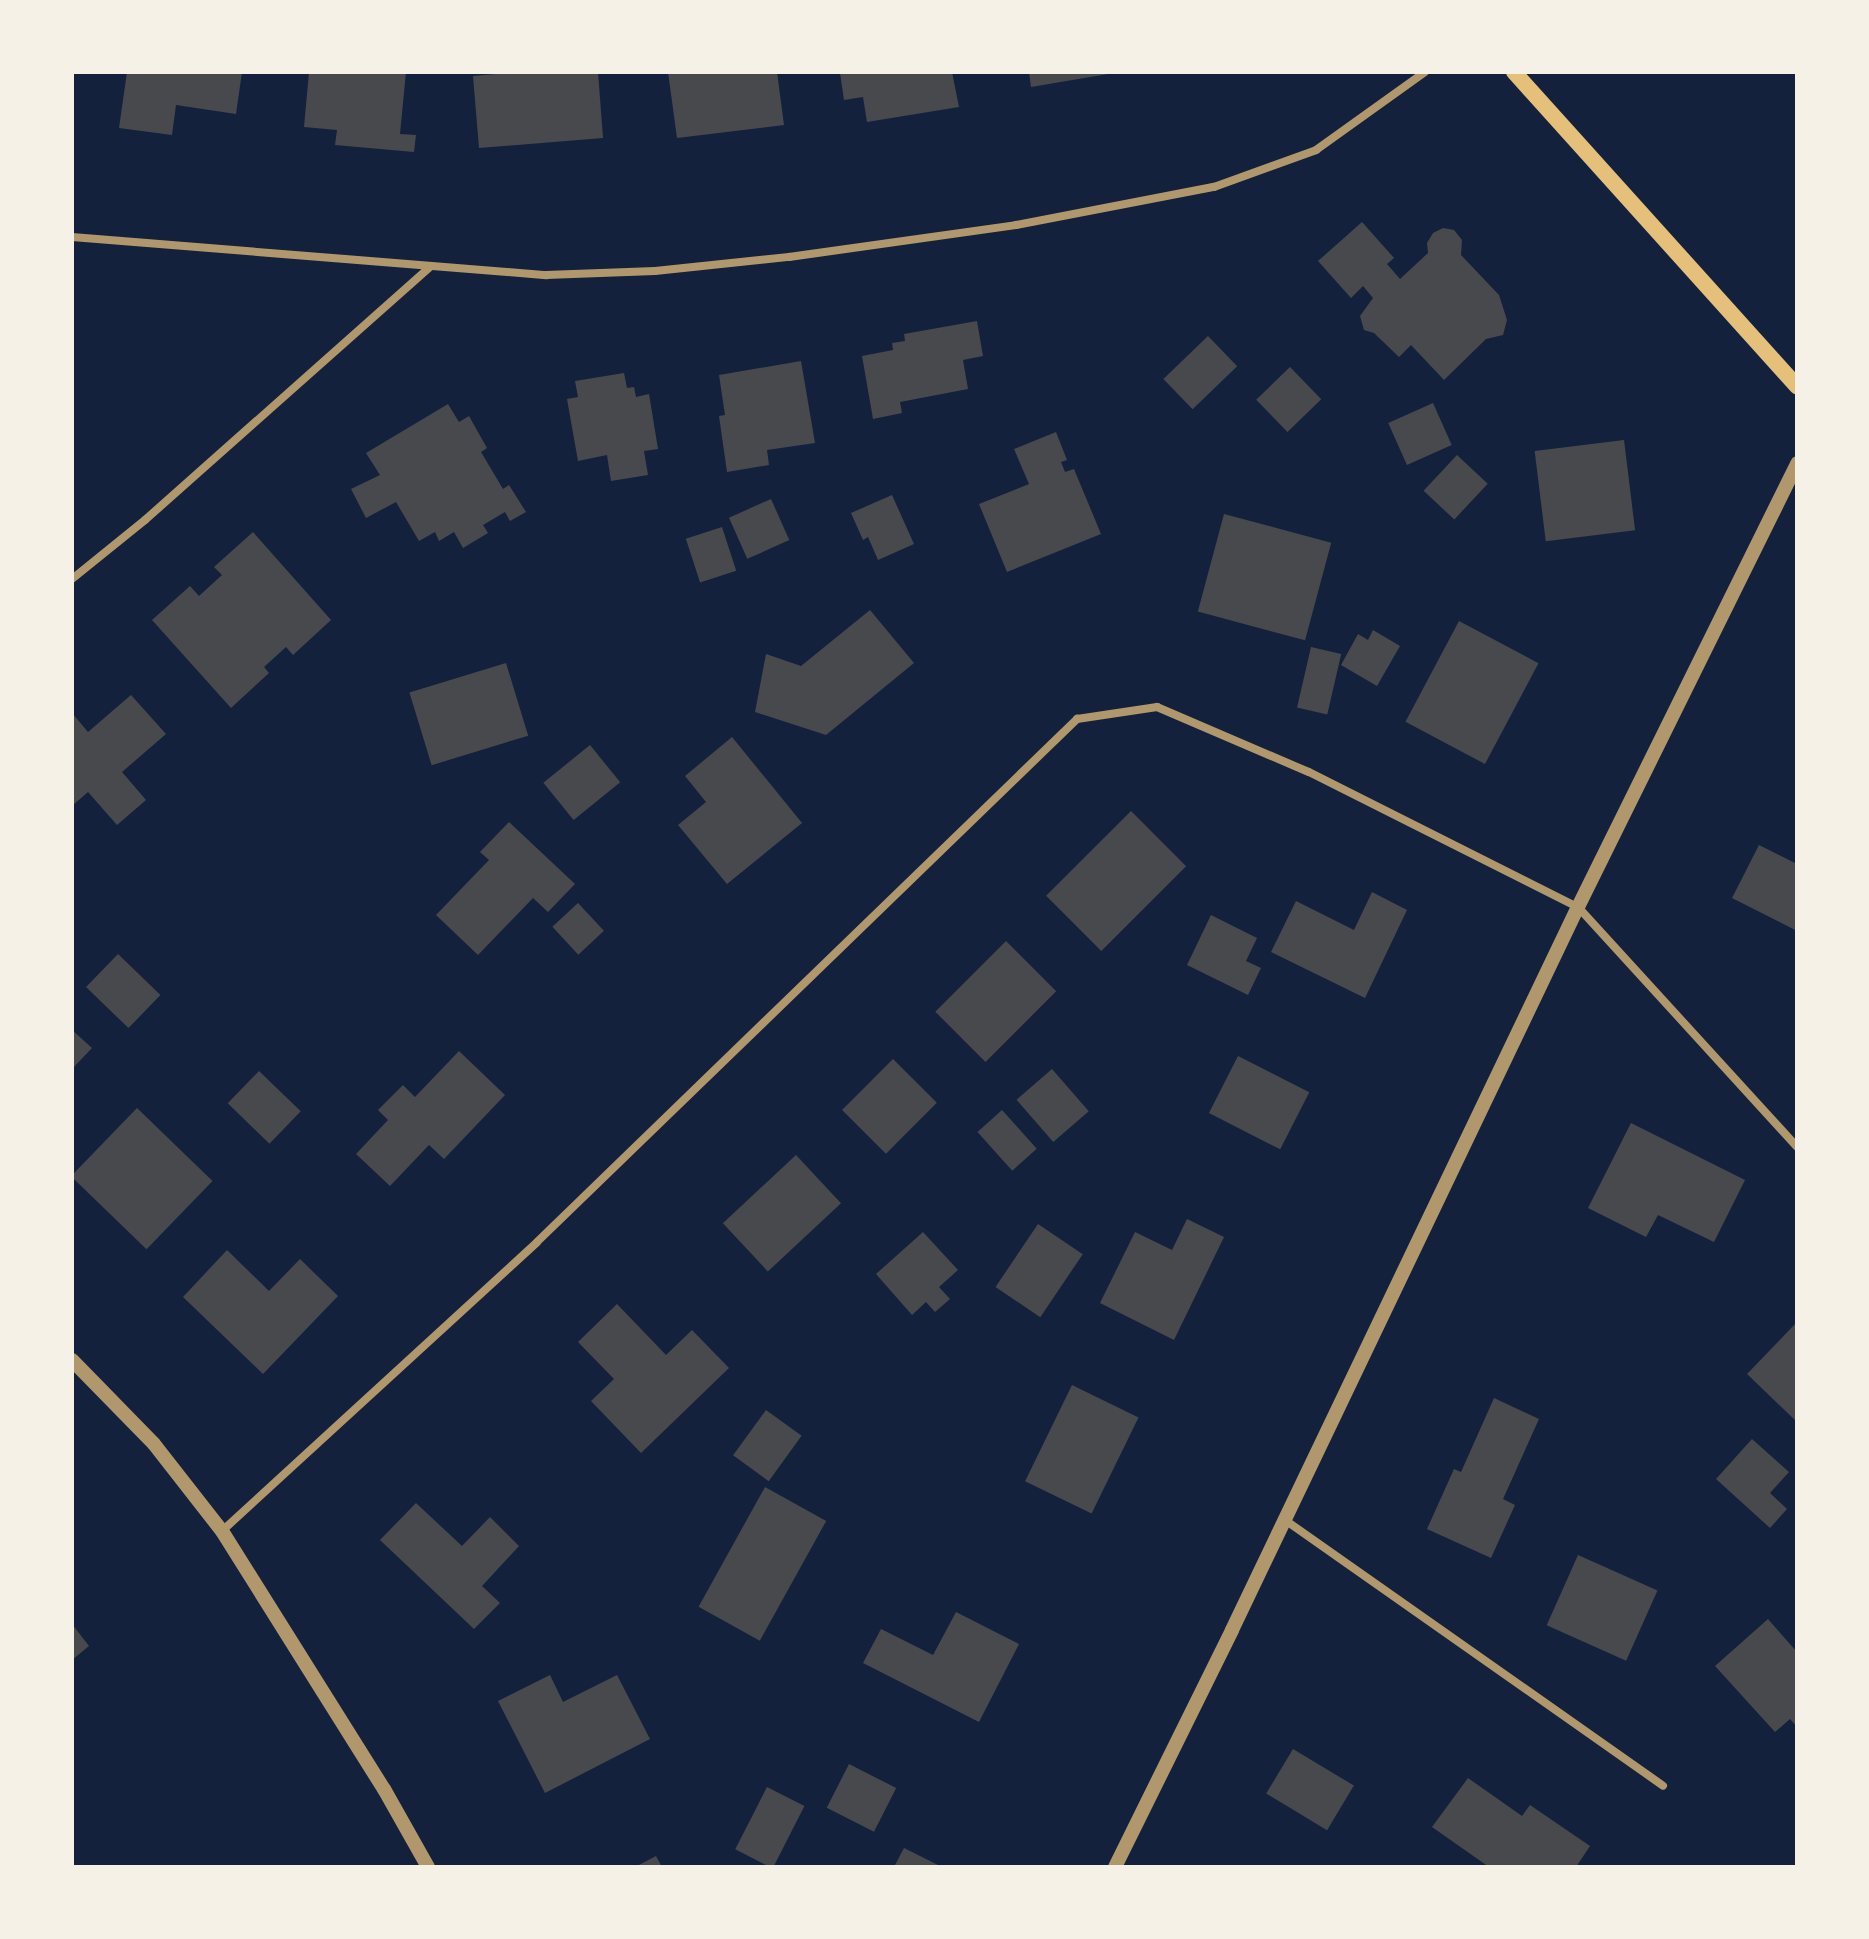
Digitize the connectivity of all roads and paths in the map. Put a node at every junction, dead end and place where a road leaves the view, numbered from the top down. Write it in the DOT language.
graph roads {
  1 [pos="1425,72"];
  2 [pos="1514,72"];
  3 [pos="72,237"];
  4 [pos="430,267"];
  5 [pos="1797,386"];
  6 [pos="1797,463"];
  7 [pos="72,579"];
  8 [pos="1578,907"];
  9 [pos="1797,1147"];
  10 [pos="72,1360"];
  11 [pos="1285,1520"];
  12 [pos="222,1531"];
  13 [pos="1663,1786"];
  14 [pos="428,1867"];
  15 [pos="1115,1867"];
  1 -- 4 [label="street"];
  2 -- 5 [label="main road"];
  3 -- 4 [label="street"];
  4 -- 7 [label="street"];
  6 -- 8 [label="street"];
  8 -- 9 [label="street"];
  8 -- 11 [label="street"];
  8 -- 12 [label="street"];
  10 -- 12 [label="street"];
  11 -- 13 [label="street"];
  11 -- 15 [label="street"];
  12 -- 14 [label="street"];
}
